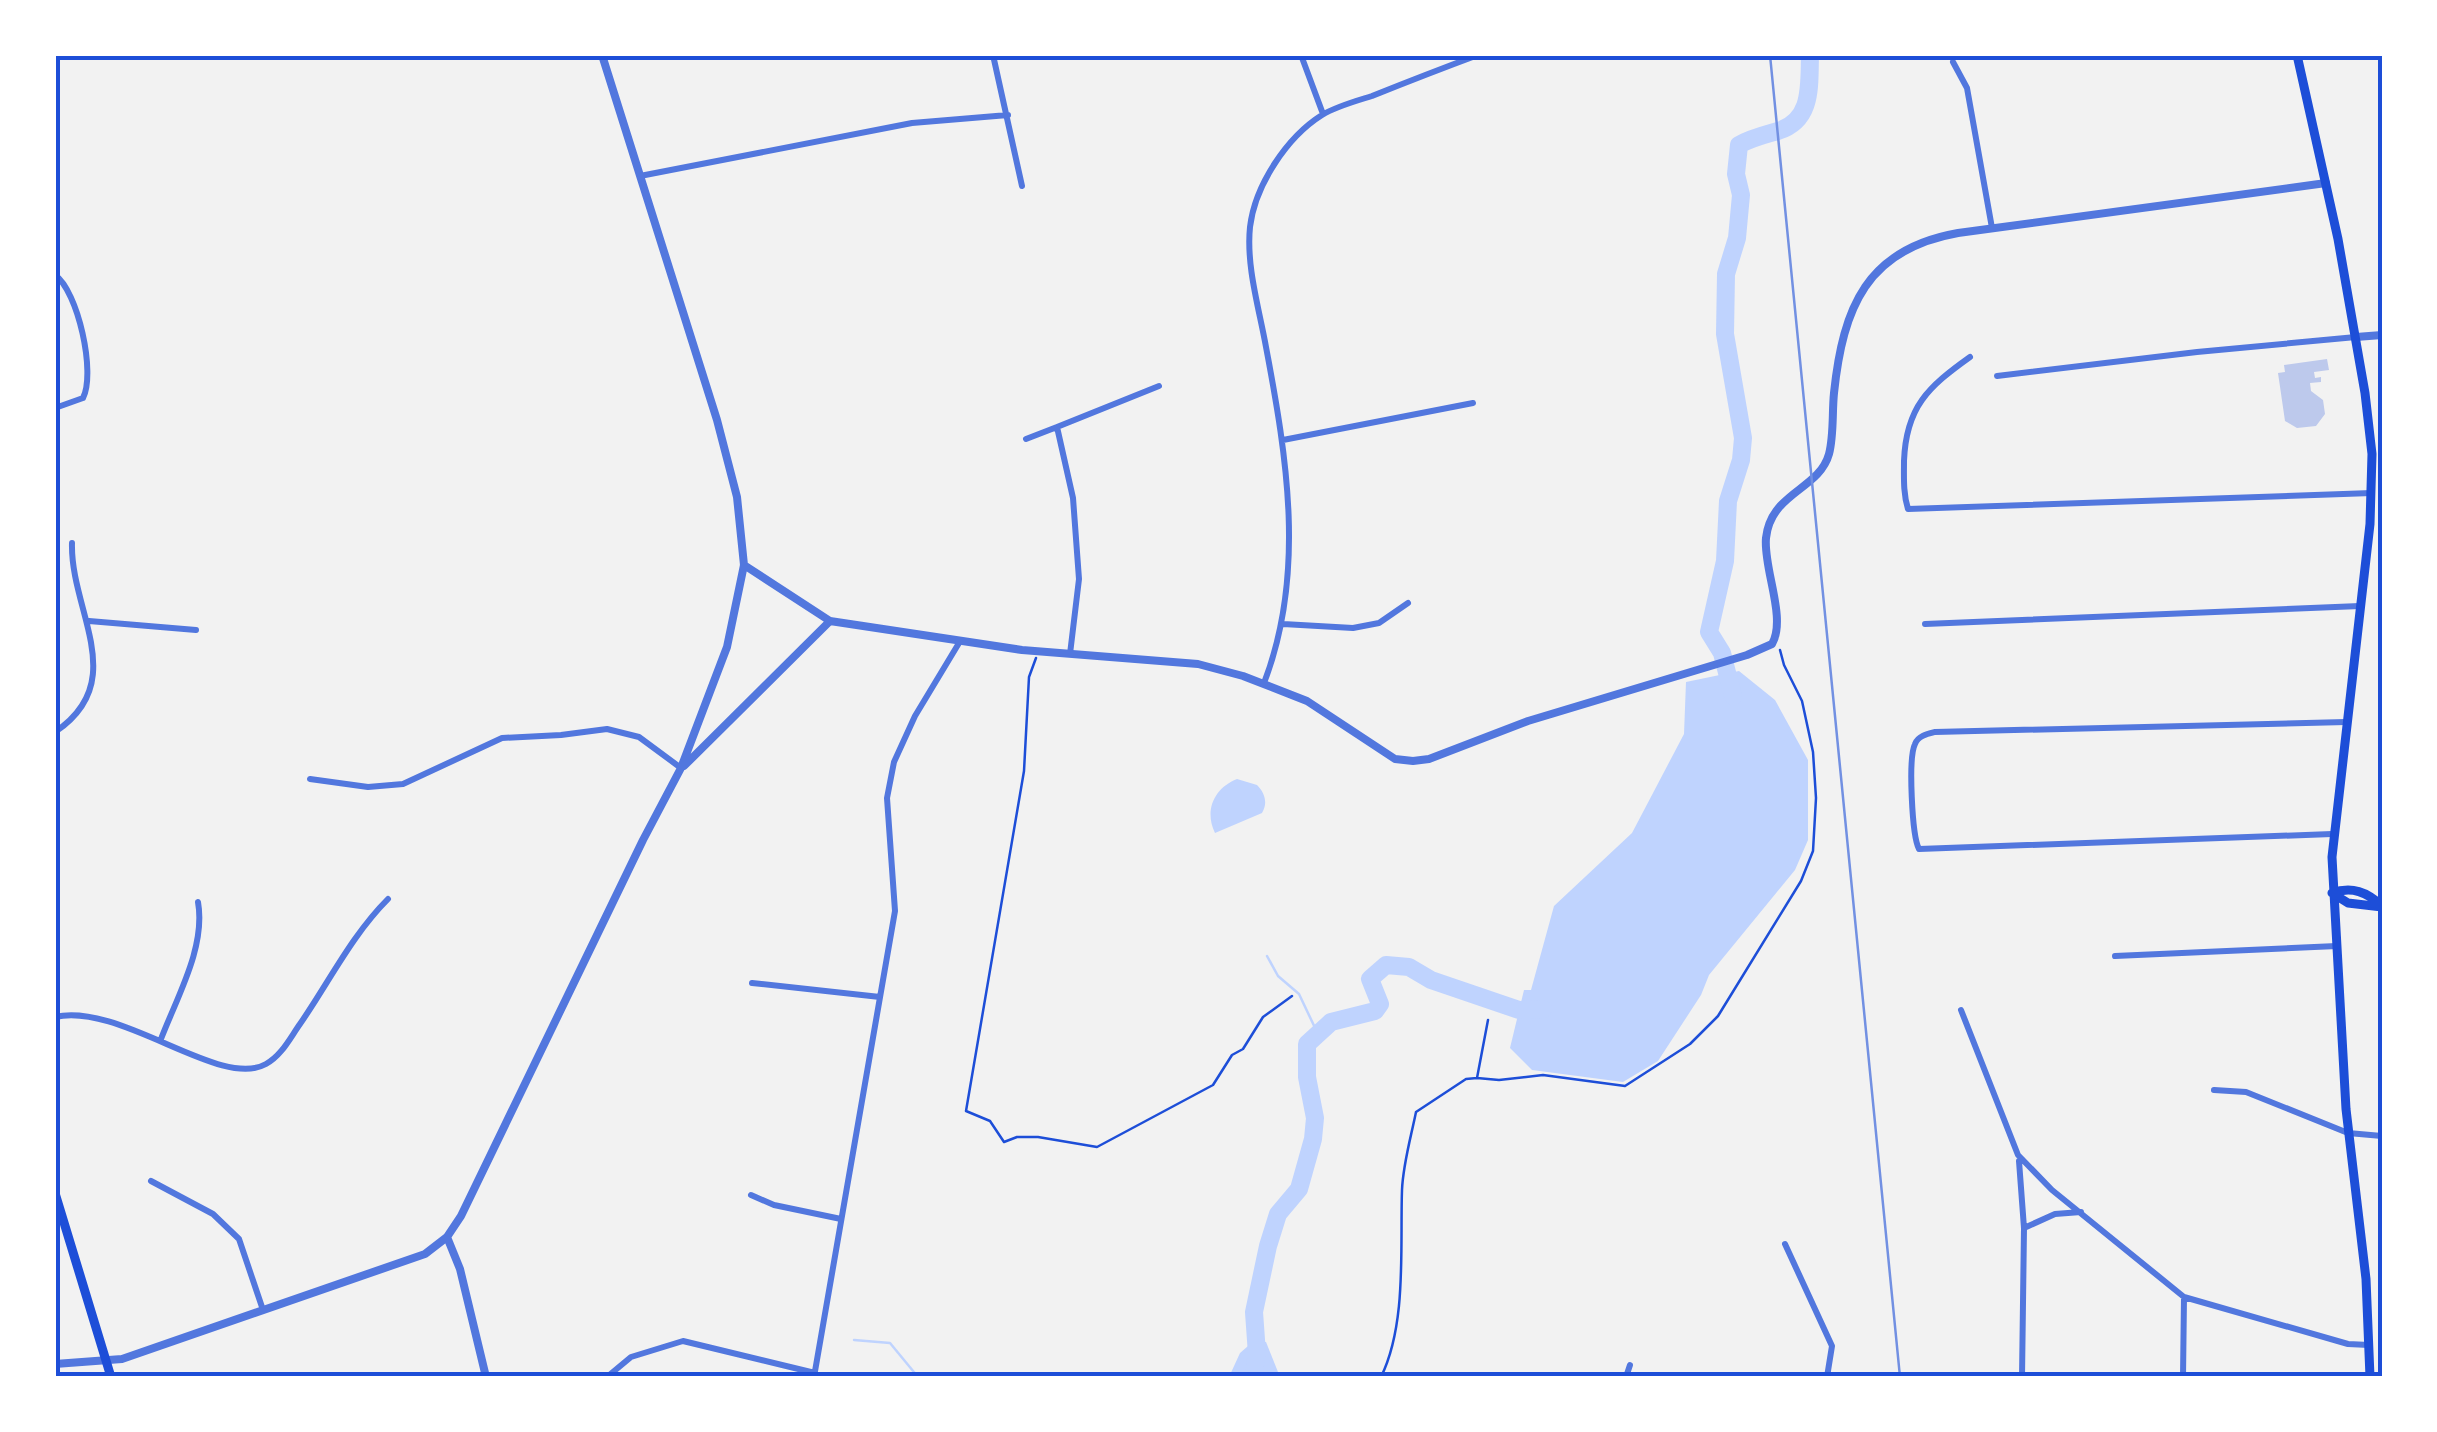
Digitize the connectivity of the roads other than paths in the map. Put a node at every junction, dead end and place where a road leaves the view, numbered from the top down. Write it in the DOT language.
graph roads {
  1 [pos="602,55"];
  2 [pos="993,55"];
  3 [pos="1301,55"];
  4 [pos="1477,55"];
  5 [pos="2297,55"];
  6 [pos="1953,62"];
  7 [pos="1323,114"];
  8 [pos="1008,115"];
  9 [pos="638,176"];
  10 [pos="2326,183"];
  11 [pos="1022,186"];
  12 [pos="1992,228"];
  13 [pos="55,275"];
  14 [pos="2382,334"];
  15 [pos="2356,337"];
  16 [pos="1970,357"];
  17 [pos="1997,376"];
  18 [pos="1159,386"];
  19 [pos="1472,402"];
  20 [pos="55,408"];
  21 [pos="1057,427"];
  22 [pos="1026,439"];
  23 [pos="1283,440"];
  24 [pos="2372,493"];
  25 [pos="72,544"];
  26 [pos="744,565"];
  27 [pos="1408,603"];
  28 [pos="2360,606"];
  29 [pos="830,621"];
  30 [pos="89,622"];
  31 [pos="1283,624"];
  32 [pos="1926,624"];
  33 [pos="196,630"];
  34 [pos="959,643"];
  35 [pos="1070,654"];
  36 [pos="1264,683"];
  37 [pos="2346,722"];
  38 [pos="55,732"];
  39 [pos="682,768"];
  40 [pos="310,778"];
  41 [pos="2332,834"];
  42 [pos="2332,893"];
  43 [pos="388,898"];
  44 [pos="198,902"];
  45 [pos="2382,906"];
  46 [pos="2337,946"];
  47 [pos="2115,956"];
  48 [pos="752,982"];
  49 [pos="880,997"];
  50 [pos="1961,1010"];
  51 [pos="55,1017"];
  52 [pos="161,1039"];
  53 [pos="2214,1090"];
  54 [pos="2348,1133"];
  55 [pos="2382,1136"];
  56 [pos="2018,1154"];
  57 [pos="151,1181"];
  58 [pos="55,1192"];
  59 [pos="751,1194"];
  60 [pos="2082,1212"];
  61 [pos="841,1219"];
  62 [pos="2024,1228"];
  63 [pos="448,1236"];
  64 [pos="1785,1244"];
  65 [pos="2184,1297"];
  66 [pos="263,1310"];
  67 [pos="2370,1345"];
  68 [pos="106,1361"];
  69 [pos="55,1364"];
  70 [pos="1630,1365"];
  71 [pos="815,1375"];
  72 [pos="110,1377"];
  73 [pos="486,1377"];
  74 [pos="606,1377"];
  75 [pos="1626,1377"];
  76 [pos="1826,1377"];
  77 [pos="2022,1377"];
  78 [pos="2182,1377"];
  79 [pos="2370,1377"];
  1 -- 9 [label="street"];
  2 -- 8 [label="street"];
  3 -- 7 [label="street"];
  4 -- 7 [label="street"];
  5 -- 10 [label="main road"];
  6 -- 12 [label="street"];
  7 -- 23 [label="street"];
  8 -- 9 [label="street"];
  8 -- 11 [label="street"];
  9 -- 26 [label="street"];
  10 -- 12 [label="street"];
  10 -- 15 [label="main road"];
  12 -- 36 [label="street"];
  13 -- 20 [label="street"];
  14 -- 15 [label="street"];
  15 -- 17 [label="street"];
  15 -- 24 [label="main road"];
  16 -- 24 [label="street"];
  18 -- 21 [label="street"];
  19 -- 23 [label="street"];
  21 -- 22 [label="street"];
  21 -- 35 [label="street"];
  23 -- 31 [label="street"];
  24 -- 28 [label="main road"];
  25 -- 30 [label="street"];
  26 -- 29 [label="street"];
  26 -- 39 [label="street"];
  27 -- 31 [label="street"];
  28 -- 32 [label="street"];
  28 -- 37 [label="main road"];
  29 -- 34 [label="street"];
  29 -- 39 [label="street"];
  30 -- 33 [label="street"];
  30 -- 38 [label="street"];
  31 -- 36 [label="street"];
  34 -- 35 [label="street"];
  34 -- 49 [label="street"];
  35 -- 36 [label="street"];
  37 -- 41 [label="main road"];
  37 -- 41 [label="street"];
  39 -- 40 [label="street"];
  39 -- 63 [label="street"];
  41 -- 42 [label="main road"];
  42 -- 45 [label="main road"];
  42 -- 46 [label="main road"];
  43 -- 52 [label="street"];
  44 -- 52 [label="street"];
  46 -- 47 [label="street"];
  46 -- 54 [label="main road"];
  48 -- 49 [label="street"];
  49 -- 61 [label="street"];
  50 -- 56 [label="street"];
  51 -- 52 [label="street"];
  53 -- 54 [label="street"];
  54 -- 55 [label="street"];
  54 -- 67 [label="main road"];
  56 -- 60 [label="street"];
  56 -- 62 [label="street"];
  57 -- 66 [label="street"];
  58 -- 68 [label="main road"];
  59 -- 61 [label="street"];
  60 -- 62 [label="street"];
  60 -- 65 [label="street"];
  61 -- 71 [label="street"];
  62 -- 77 [label="street"];
  63 -- 66 [label="street"];
  63 -- 73 [label="street"];
  64 -- 76 [label="street"];
  65 -- 67 [label="street"];
  65 -- 78 [label="street"];
  66 -- 68 [label="street"];
  67 -- 79 [label="main road"];
  68 -- 69 [label="street"];
  68 -- 72 [label="main road"];
  70 -- 75 [label="street"];
  71 -- 74 [label="street"];
}
